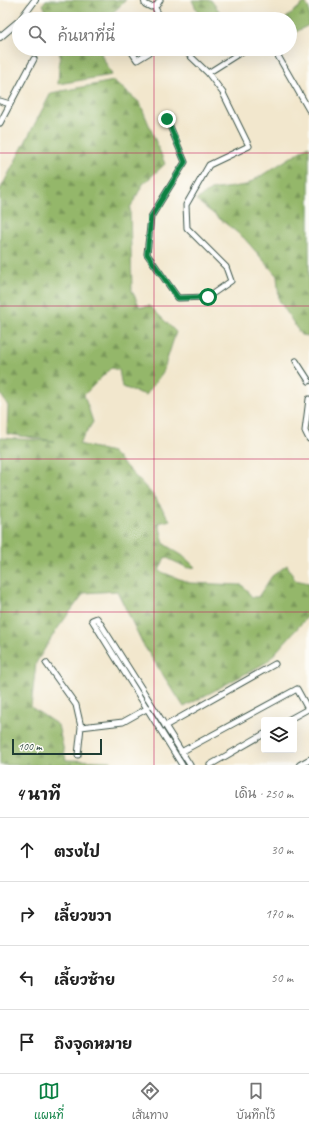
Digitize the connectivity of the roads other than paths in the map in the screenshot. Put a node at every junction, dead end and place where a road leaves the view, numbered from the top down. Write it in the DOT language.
graph roads {
  1 [pos="35,0"];
  2 [pos="144,0"];
  3 [pos="160,0"];
  4 [pos="154,6"];
  5 [pos="26,12"];
  6 [pos="157,12"];
  7 [pos="12,27"];
  8 [pos="0,37"];
  9 [pos="134,56"];
  10 [pos="144,56"];
  11 [pos="190,56"];
  12 [pos="235,56"];
  13 [pos="278,56"];
  14 [pos="34,59"];
  15 [pos="208,73"];
  16 [pos="0,101"];
  17 [pos="10,104"];
  18 [pos="309,110"];
  19 [pos="167,119"];
  20 [pos="0,123"];
  21 [pos="296,361"];
  22 [pos="309,381"];
  23 [pos="309,399"];
  24 [pos="309,439"];
  25 [pos="46,663"];
  26 [pos="276,664"];
  27 [pos="153,706"];
  28 [pos="147,709"];
  29 [pos="293,717"];
  30 [pos="165,726"];
  31 [pos="81,728"];
  32 [pos="261,736"];
  33 [pos="181,752"];
  34 [pos="78,755"];
  35 [pos="309,760"];
  36 [pos="182,765"];
  37 [pos="190,765"];
  38 [pos="210,765"];
  39 [pos="300,765"];
  1 -- 5 [label="street"];
  2 -- 4 [label="street"];
  3 -- 4 [label="street"];
  4 -- 6 [label="street"];
  7 -- 8 [label="street"];
  9 -- 10 [label="street"];
  11 -- 15 [label="street"];
  12 -- 15 [label="street"];
  13 -- 18 [label="street"];
  14 -- 17 [label="street"];
  15 -- 19 [label="street"];
  16 -- 17 [label="street"];
  17 -- 20 [label="street"];
  21 -- 22 [label="street"];
  23 -- 24 [label="street"];
  25 -- 31 [label="street"];
  26 -- 30 [label="street"];
  27 -- 28 [label="street"];
  27 -- 28 [label="street"];
  27 -- 30 [label="street"];
  28 -- 31 [label="street"];
  28 -- 36 [label="street"];
  29 -- 33 [label="street"];
  30 -- 33 [label="street"];
  31 -- 34 [label="street"];
  32 -- 38 [label="street"];
  33 -- 37 [label="street"];
  35 -- 39 [label="street"];
}
